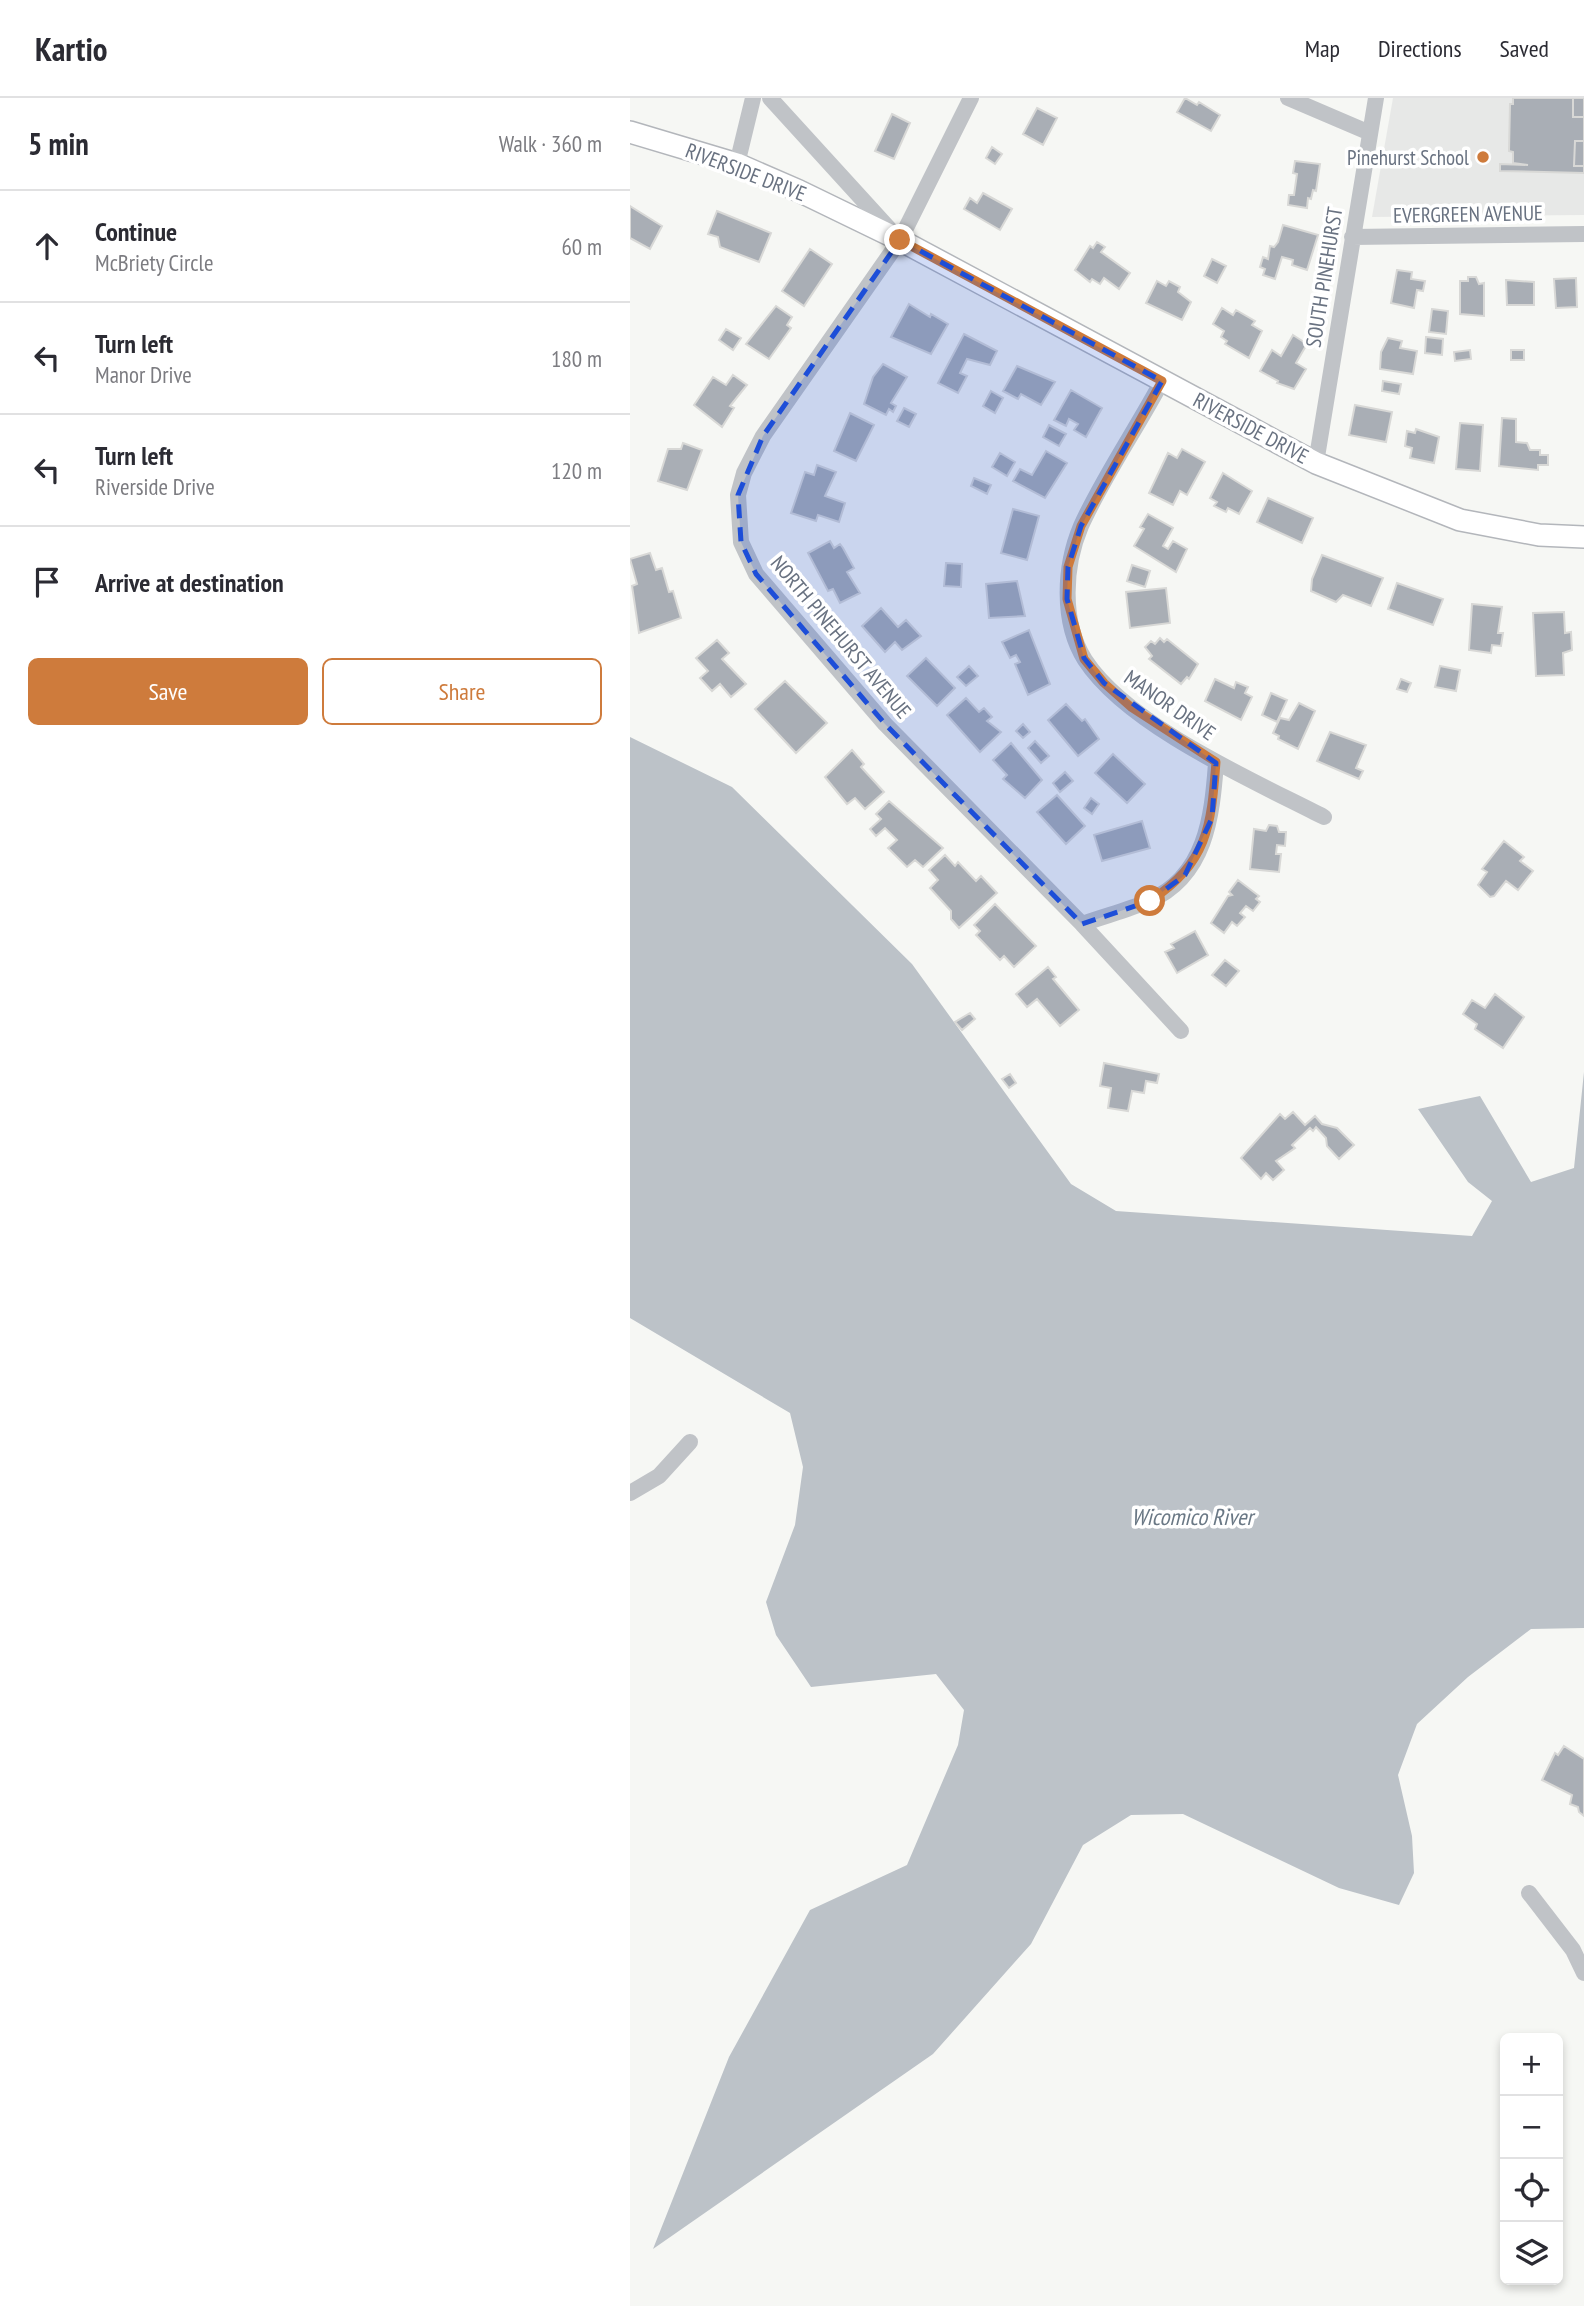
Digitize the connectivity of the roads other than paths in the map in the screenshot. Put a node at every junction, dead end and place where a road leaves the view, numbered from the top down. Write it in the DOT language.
graph roads {
  1 [pos="753,98"];
  2 [pos="770,98"];
  3 [pos="971,98"];
  4 [pos="1288,98"];
  5 [pos="1376,98"];
  6 [pos="630,132"];
  7 [pos="1370,133"];
  8 [pos="737,164"];
  9 [pos="1584,234"];
  10 [pos="1352,237"];
  11 [pos="900,240"];
  12 [pos="1162,381"];
  13 [pos="1316,463"];
  14 [pos="1584,537"];
  15 [pos="1216,762"];
  16 [pos="1324,817"];
  17 [pos="1082,924"];
  18 [pos="1181,1031"];
  19 [pos="690,1442"];
  20 [pos="630,1493"];
  21 [pos="1529,1893"];
  22 [pos="1584,1973"];
  1 -- 8 [label="street"];
  2 -- 11 [label="street"];
  3 -- 11 [label="street, NORTH PINEHURST AVENUE"];
  4 -- 7 [label="street"];
  5 -- 7 [label="street, SOUTH PINEHURST"];
  6 -- 8 [label="street, RIVERSIDE DRIVE"];
  7 -- 10 [label="street, SOUTH PINEHURST"];
  8 -- 11 [label="street, RIVERSIDE DRIVE"];
  9 -- 10 [label="street, EVERGREEN AVENUE"];
  10 -- 13 [label="street, SOUTH PINEHURST"];
  11 -- 12 [label="street, RIVERSIDE DRIVE"];
  11 -- 17 [label="street, NORTH PINEHURST AVENUE"];
  12 -- 13 [label="street, RIVERSIDE DRIVE"];
  12 -- 15 [label="street, MANOR DRIVE"];
  13 -- 14 [label="street, RIVERSIDE DRIVE"];
  15 -- 16 [label="street, MANOR DRIVE"];
  15 -- 17 [label="street"];
  17 -- 18 [label="street, NORTH PINEHURST AVENUE"];
  19 -- 20 [label="street"];
  21 -- 22 [label="street"];
}
